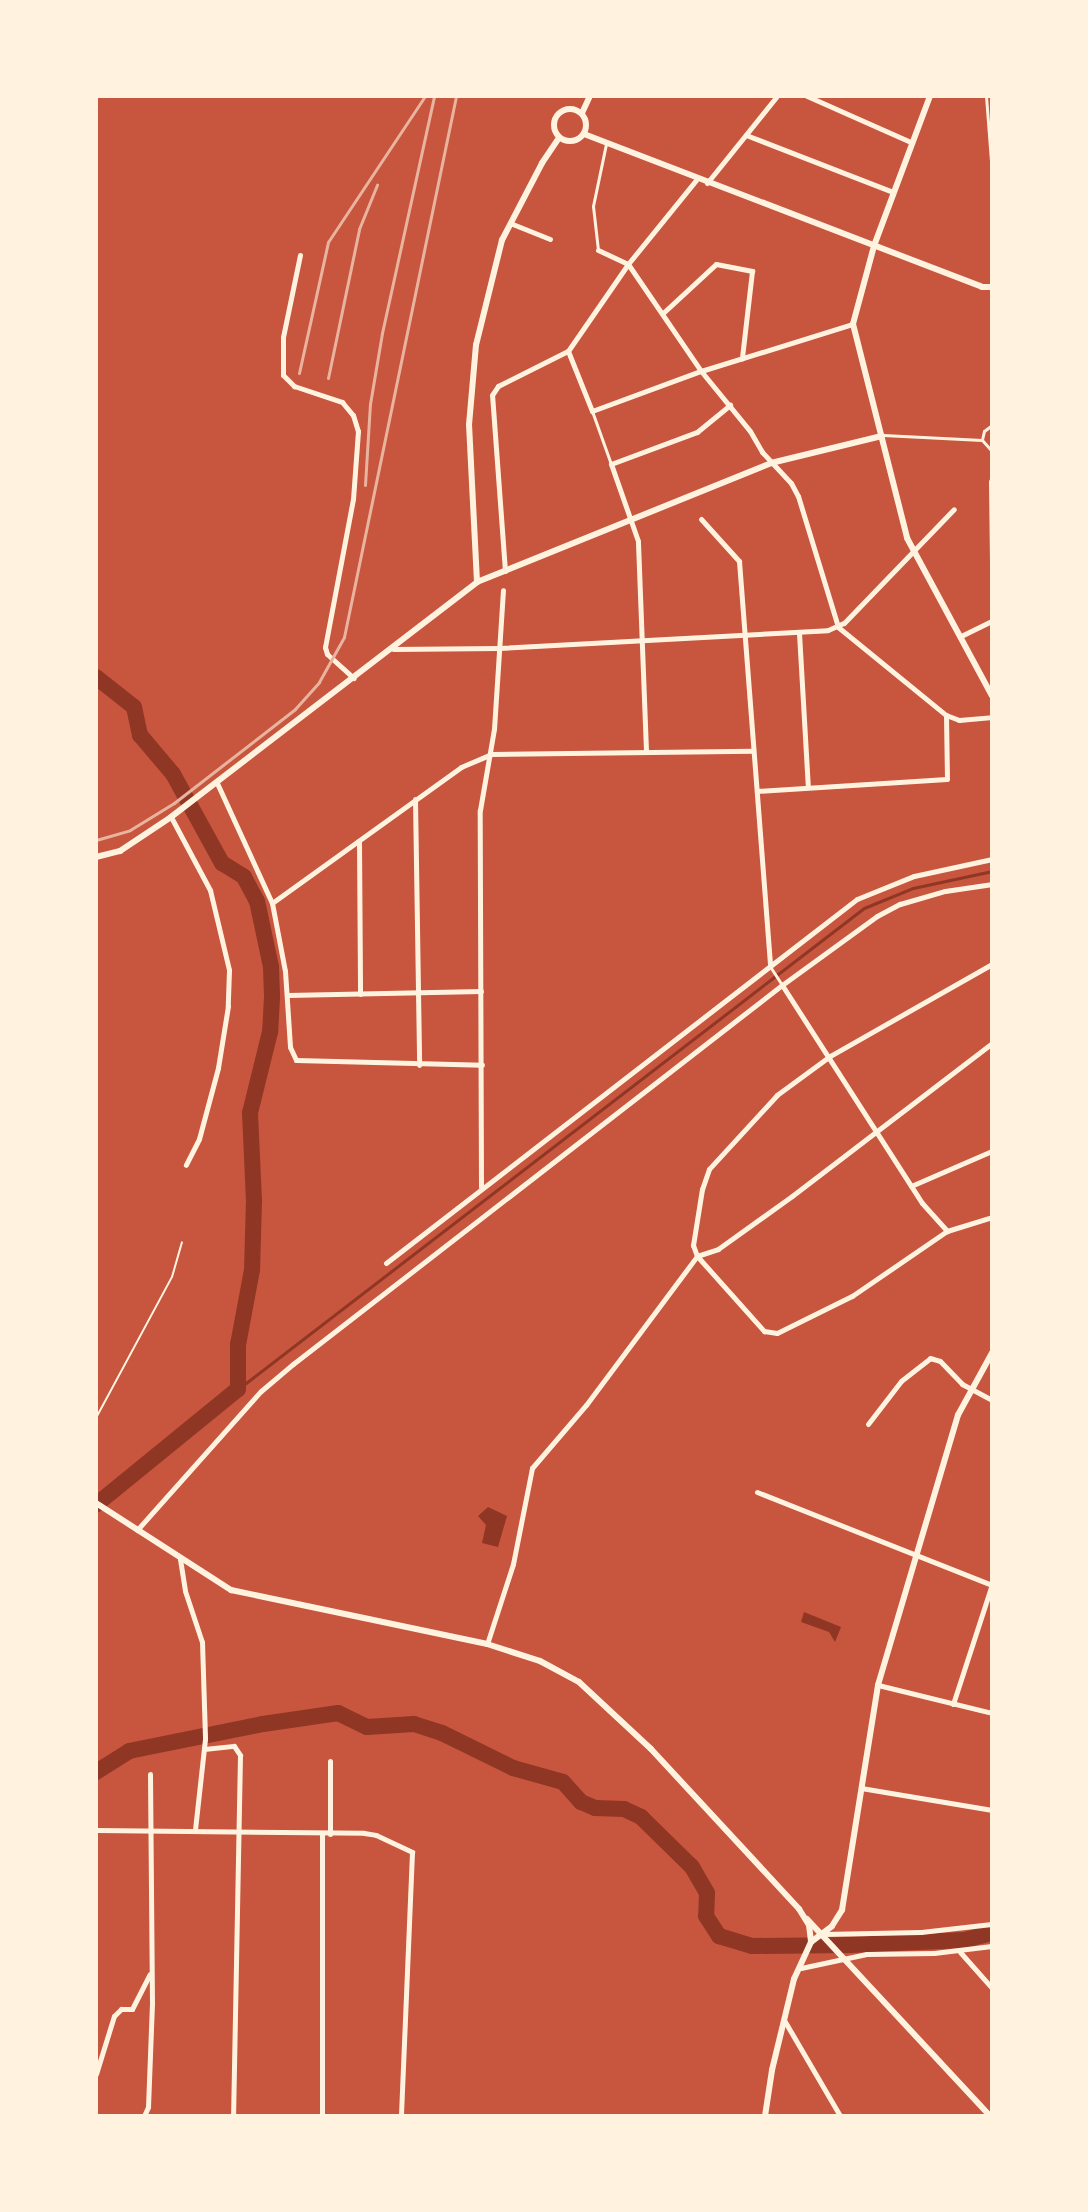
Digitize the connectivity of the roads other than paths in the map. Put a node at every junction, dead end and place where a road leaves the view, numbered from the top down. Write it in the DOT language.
graph roads {
  1 [pos="590,96"];
  2 [pos="777,96"];
  3 [pos="807,96"];
  4 [pos="930,96"];
  5 [pos="986,96"];
  6 [pos="582,113"];
  7 [pos="584,134"];
  8 [pos="746,135"];
  9 [pos="559,138"];
  10 [pos="911,142"];
  11 [pos="606,144"];
  12 [pos="992,173"];
  13 [pos="696,180"];
  14 [pos="706,184"];
  15 [pos="893,192"];
  16 [pos="509,223"];
  17 [pos="550,239"];
  18 [pos="874,246"];
  19 [pos="598,250"];
  20 [pos="300,255"];
  21 [pos="628,264"];
  22 [pos="992,287"];
  23 [pos="663,313"];
  24 [pos="853,324"];
  25 [pos="568,351"];
  26 [pos="742,358"];
  27 [pos="701,371"];
  28 [pos="730,405"];
  29 [pos="592,411"];
  30 [pos="992,425"];
  31 [pos="882,436"];
  32 [pos="982,440"];
  33 [pos="992,451"];
  34 [pos="771,463"];
  35 [pos="611,464"];
  36 [pos="991,478"];
  37 [pos="954,509"];
  38 [pos="631,519"];
  39 [pos="701,519"];
  40 [pos="914,553"];
  41 [pos="992,569"];
  42 [pos="505,571"];
  43 [pos="477,582"];
  44 [pos="503,590"];
  45 [pos="992,621"];
  46 [pos="838,627"];
  47 [pos="799,633"];
  48 [pos="744,636"];
  49 [pos="961,636"];
  50 [pos="641,641"];
  51 [pos="499,648"];
  52 [pos="393,649"];
  53 [pos="354,678"];
  54 [pos="992,696"];
  55 [pos="946,715"];
  56 [pos="992,717"];
  57 [pos="646,751"];
  58 [pos="753,751"];
  59 [pos="491,754"];
  60 [pos="217,783"];
  61 [pos="808,787"];
  62 [pos="757,791"];
  63 [pos="415,799"];
  64 [pos="171,817"];
  65 [pos="359,841"];
  66 [pos="96,857"];
  67 [pos="992,859"];
  68 [pos="992,884"];
  69 [pos="272,903"];
  70 [pos="992,964"];
  71 [pos="770,967"];
  72 [pos="782,985"];
  73 [pos="481,991"];
  74 [pos="418,993"];
  75 [pos="360,994"];
  76 [pos="288,995"];
  77 [pos="992,1043"];
  78 [pos="830,1056"];
  79 [pos="419,1065"];
  80 [pos="482,1065"];
  81 [pos="877,1131"];
  82 [pos="992,1151"];
  83 [pos="186,1165"];
  84 [pos="911,1186"];
  85 [pos="481,1188"];
  86 [pos="992,1217"];
  87 [pos="947,1231"];
  88 [pos="182,1242"];
  89 [pos="697,1256"];
  90 [pos="386,1263"];
  91 [pos="992,1353"];
  92 [pos="970,1388"];
  93 [pos="992,1400"];
  94 [pos="96,1418"];
  95 [pos="868,1424"];
  96 [pos="757,1492"];
  97 [pos="96,1503"];
  98 [pos="137,1530"];
  99 [pos="918,1554"];
  100 [pos="180,1559"];
  101 [pos="992,1584"];
  102 [pos="487,1644"];
  103 [pos="878,1685"];
  104 [pos="953,1704"];
  105 [pos="992,1713"];
  106 [pos="204,1749"];
  107 [pos="330,1761"];
  108 [pos="150,1774"];
  109 [pos="861,1788"];
  110 [pos="992,1810"];
  111 [pos="149,1829"];
  112 [pos="195,1829"];
  113 [pos="96,1830"];
  114 [pos="237,1831"];
  115 [pos="330,1834"];
  116 [pos="322,1835"];
  117 [pos="806,1917"];
  118 [pos="992,1924"];
  119 [pos="824,1936"];
  120 [pos="811,1942"];
  121 [pos="992,1946"];
  122 [pos="959,1951"];
  123 [pos="844,1958"];
  124 [pos="801,1968"];
  125 [pos="150,1973"];
  126 [pos="992,1988"];
  127 [pos="783,2019"];
  128 [pos="96,2074"];
  129 [pos="144,2116"];
  130 [pos="233,2116"];
  131 [pos="322,2116"];
  132 [pos="401,2116"];
  133 [pos="765,2116"];
  134 [pos="840,2116"];
  135 [pos="990,2116"];
  1 -- 6 [label="street"];
  2 -- 8 [label="street"];
  3 -- 10 [label="street"];
  4 -- 10 [label="street"];
  5 -- 12 [label="street"];
  6 -- 7 [label="street"];
  6 -- 9 [label="street"];
  7 -- 9 [label="street"];
  7 -- 11 [label="street"];
  8 -- 14 [label="street"];
  8 -- 15 [label="street"];
  9 -- 16 [label="street"];
  10 -- 15 [label="street"];
  11 -- 13 [label="street"];
  11 -- 19 [label="street"];
  13 -- 14 [label="street"];
  13 -- 21 [label="street"];
  14 -- 18 [label="street"];
  15 -- 18 [label="street"];
  16 -- 17 [label="street"];
  16 -- 43 [label="street"];
  18 -- 22 [label="street"];
  18 -- 24 [label="street"];
  19 -- 21 [label="street"];
  20 -- 53 [label="street"];
  21 -- 23 [label="street"];
  21 -- 25 [label="street"];
  23 -- 26 [label="street"];
  23 -- 27 [label="street"];
  24 -- 26 [label="street"];
  24 -- 31 [label="street"];
  25 -- 29 [label="street"];
  25 -- 42 [label="street"];
  26 -- 27 [label="street"];
  27 -- 28 [label="street"];
  27 -- 29 [label="street"];
  28 -- 34 [label="street"];
  28 -- 35 [label="street"];
  29 -- 35 [label="street"];
  30 -- 32 [label="street"];
  31 -- 32 [label="street"];
  31 -- 34 [label="street"];
  31 -- 40 [label="street"];
  32 -- 33 [label="street"];
  34 -- 38 [label="street"];
  34 -- 46 [label="street"];
  35 -- 38 [label="street"];
  36 -- 41 [label="street"];
  37 -- 40 [label="street"];
  38 -- 42 [label="street"];
  38 -- 50 [label="street"];
  39 -- 48 [label="street"];
  40 -- 46 [label="street"];
  40 -- 49 [label="street"];
  42 -- 43 [label="street"];
  43 -- 52 [label="street"];
  44 -- 51 [label="street"];
  45 -- 49 [label="street"];
  46 -- 47 [label="street"];
  46 -- 55 [label="street"];
  47 -- 48 [label="street"];
  47 -- 61 [label="street"];
  48 -- 50 [label="street"];
  48 -- 58 [label="street"];
  49 -- 54 [label="street"];
  50 -- 51 [label="street"];
  50 -- 57 [label="street"];
  51 -- 52 [label="street"];
  51 -- 59 [label="street"];
  52 -- 53 [label="street"];
  53 -- 60 [label="street"];
  55 -- 56 [label="street"];
  55 -- 61 [label="street"];
  57 -- 58 [label="street"];
  57 -- 59 [label="street"];
  58 -- 62 [label="street"];
  59 -- 63 [label="street"];
  59 -- 73 [label="street"];
  60 -- 64 [label="street"];
  60 -- 69 [label="street"];
  61 -- 62 [label="street"];
  62 -- 71 [label="street"];
  63 -- 65 [label="street"];
  63 -- 74 [label="street"];
  64 -- 66 [label="street"];
  64 -- 83 [label="street"];
  65 -- 69 [label="street"];
  65 -- 75 [label="street"];
  67 -- 71 [label="street"];
  68 -- 72 [label="street"];
  69 -- 76 [label="street"];
  70 -- 78 [label="street"];
  71 -- 72 [label="street"];
  71 -- 85 [label="street"];
  72 -- 78 [label="street"];
  72 -- 98 [label="street"];
  73 -- 74 [label="street"];
  73 -- 80 [label="street"];
  74 -- 75 [label="street"];
  74 -- 79 [label="street"];
  75 -- 76 [label="street"];
  76 -- 79 [label="street"];
  77 -- 81 [label="street"];
  78 -- 81 [label="street"];
  78 -- 89 [label="street"];
  79 -- 80 [label="street"];
  80 -- 85 [label="street"];
  81 -- 84 [label="street"];
  81 -- 89 [label="street"];
  82 -- 84 [label="street"];
  84 -- 87 [label="street"];
  85 -- 90 [label="street"];
  86 -- 87 [label="street"];
  87 -- 89 [label="street"];
  88 -- 94 [label="lane"];
  89 -- 102 [label="street"];
  91 -- 92 [label="street"];
  92 -- 93 [label="street"];
  92 -- 95 [label="street"];
  92 -- 99 [label="street"];
  96 -- 99 [label="street"];
  97 -- 98 [label="street"];
  98 -- 100 [label="street"];
  99 -- 101 [label="street"];
  99 -- 103 [label="street"];
  100 -- 102 [label="street"];
  100 -- 106 [label="street"];
  101 -- 104 [label="street"];
  102 -- 117 [label="street"];
  103 -- 104 [label="street"];
  103 -- 109 [label="street"];
  104 -- 105 [label="street"];
  106 -- 112 [label="street"];
  106 -- 114 [label="street"];
  107 -- 115 [label="street"];
  108 -- 111 [label="street"];
  109 -- 110 [label="street"];
  109 -- 119 [label="street"];
  111 -- 112 [label="street"];
  111 -- 113 [label="street"];
  111 -- 125 [label="street"];
  112 -- 114 [label="street"];
  114 -- 116 [label="street"];
  114 -- 130 [label="street"];
  115 -- 116 [label="street"];
  115 -- 132 [label="street"];
  116 -- 131 [label="street"];
  117 -- 119 [label="street"];
  117 -- 120 [label="street"];
  118 -- 119 [label="street"];
  119 -- 120 [label="street"];
  119 -- 123 [label="street"];
  120 -- 124 [label="street"];
  121 -- 122 [label="street"];
  122 -- 123 [label="street"];
  122 -- 126 [label="street"];
  123 -- 124 [label="street"];
  123 -- 135 [label="street"];
  124 -- 127 [label="street"];
  125 -- 128 [label="street"];
  125 -- 129 [label="street"];
  127 -- 133 [label="street"];
  127 -- 134 [label="street"];
}
